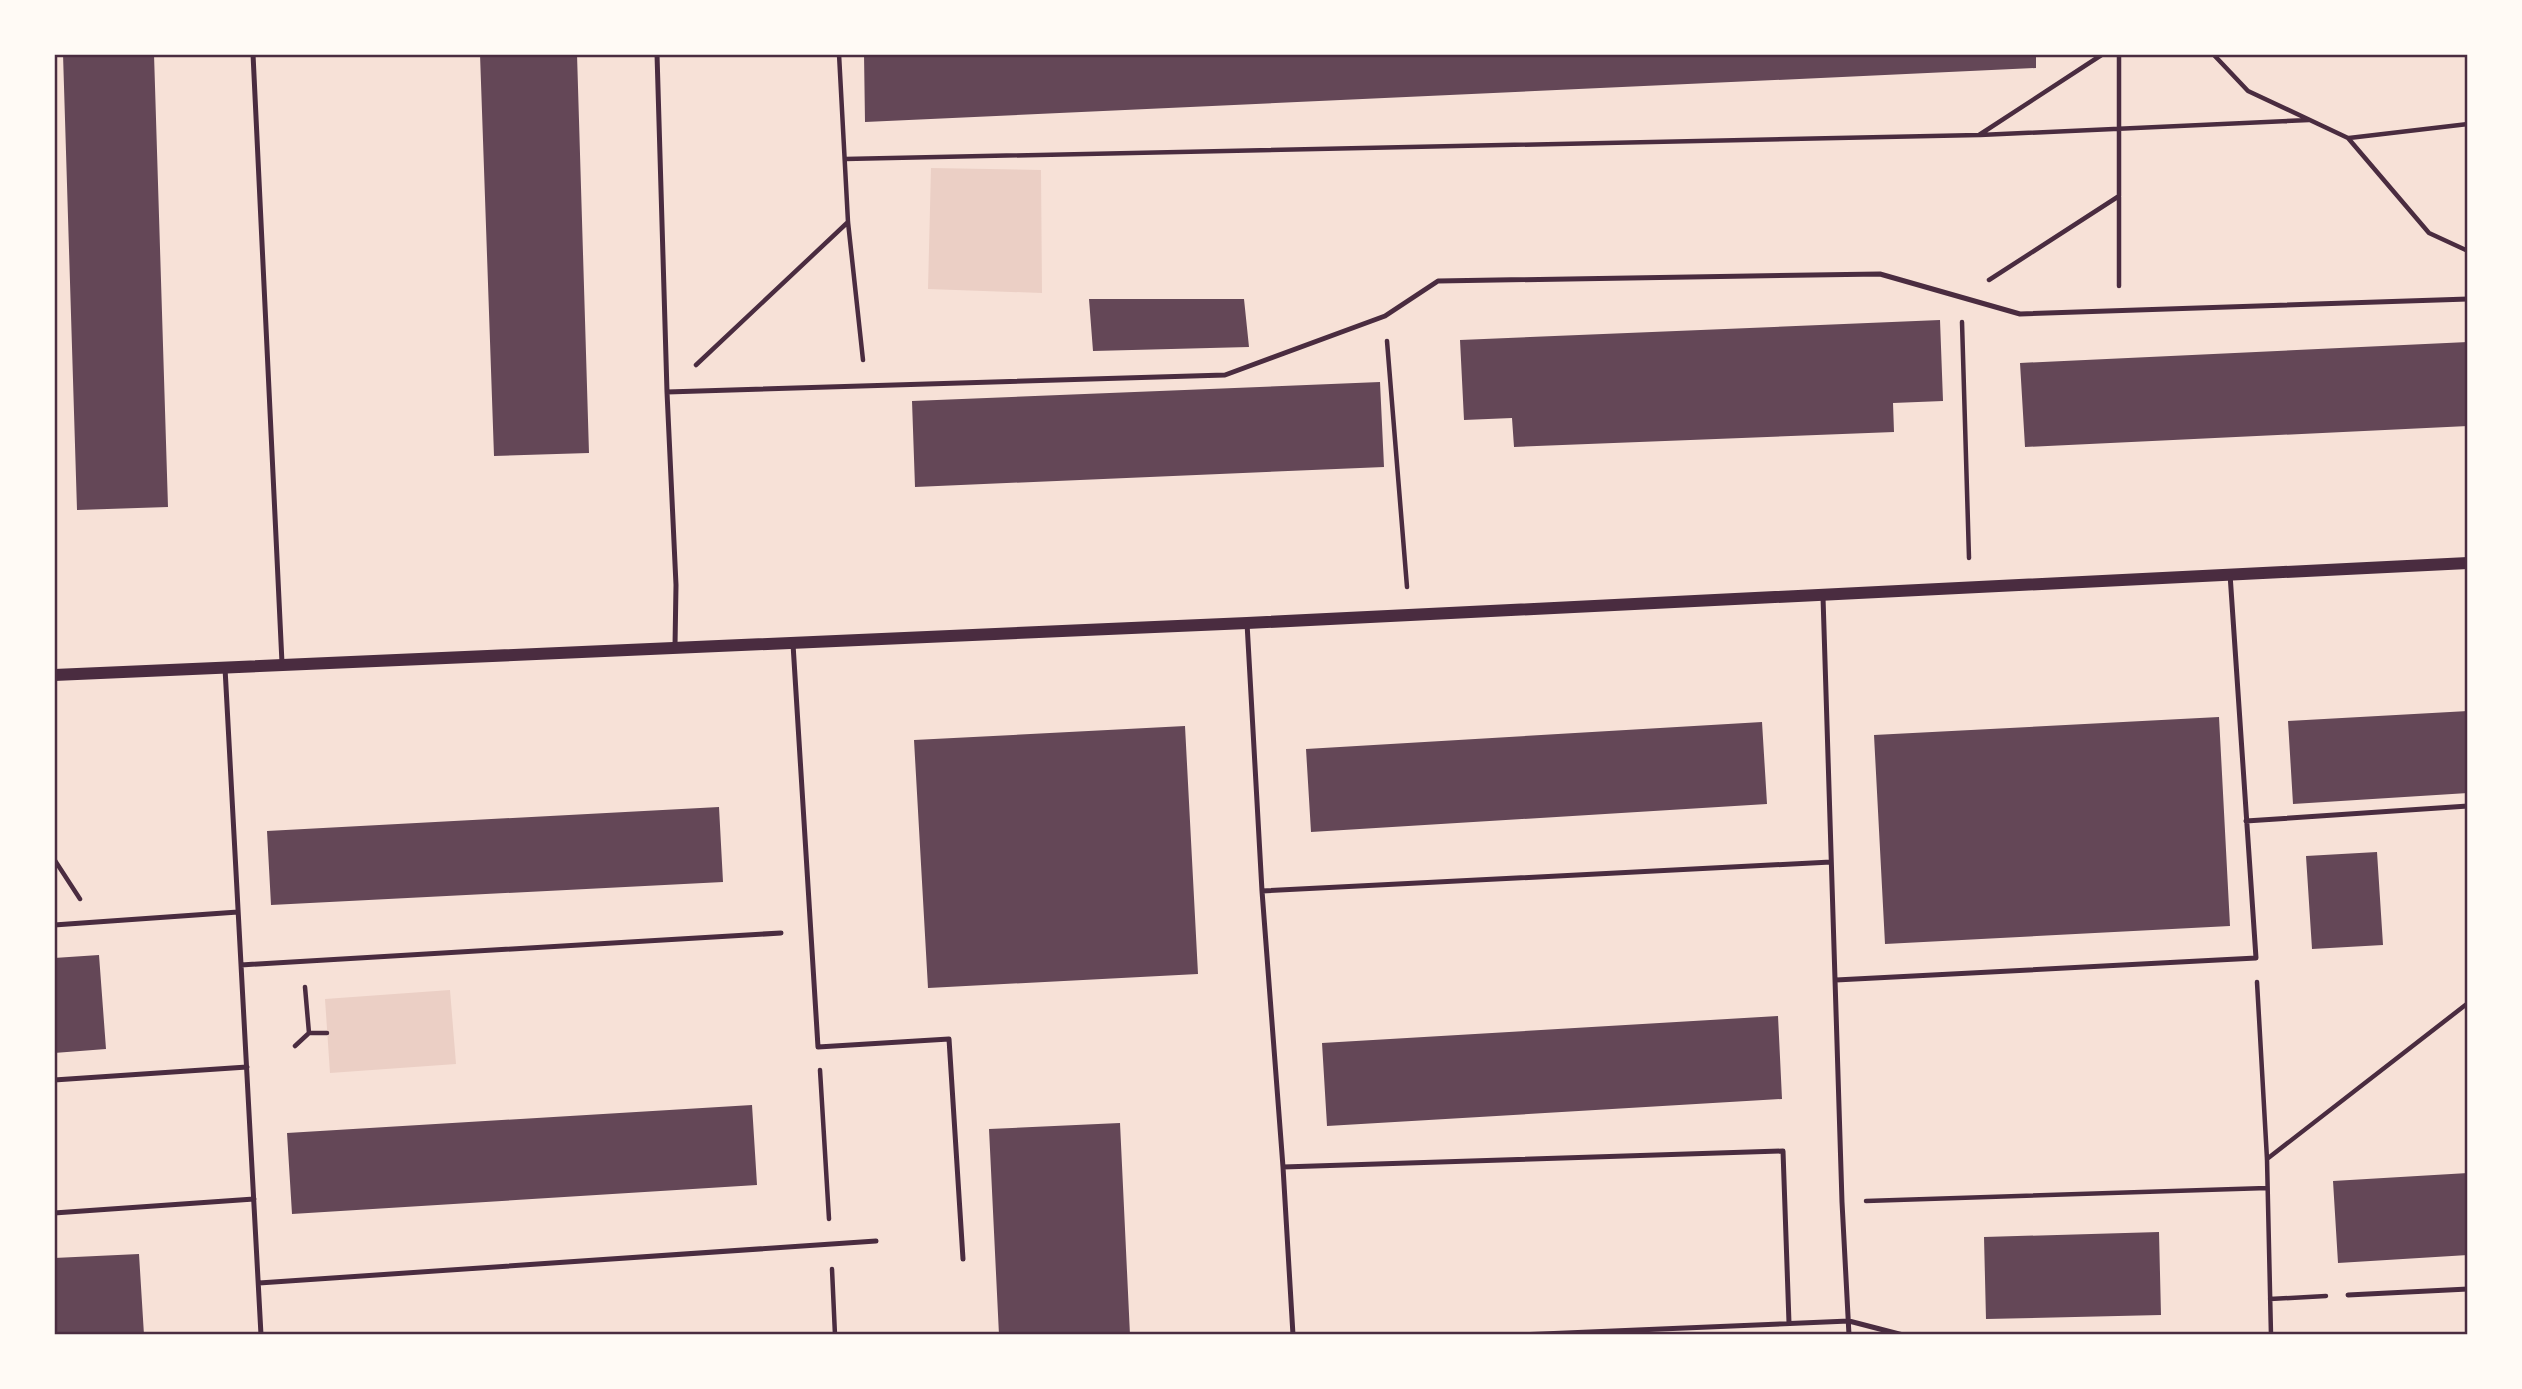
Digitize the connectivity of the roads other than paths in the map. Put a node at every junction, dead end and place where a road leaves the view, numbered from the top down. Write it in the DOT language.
graph roads {
  1 [pos="253,54"];
  2 [pos="657,54"];
  3 [pos="2468,299"];
  4 [pos="667,392"];
  5 [pos="2468,563"];
  6 [pos="2230,574"];
  7 [pos="1823,594"];
  8 [pos="1247,624"];
  9 [pos="793,644"];
  10 [pos="675,649"];
  11 [pos="282,666"];
  12 [pos="225,668"];
  13 [pos="54,674"];
  14 [pos="2468,806"];
  15 [pos="2246,821"];
  16 [pos="1831,862"];
  17 [pos="1262,891"];
  18 [pos="238,912"];
  19 [pos="54,925"];
  20 [pos="781,933"];
  21 [pos="241,965"];
  22 [pos="1836,980"];
  23 [pos="247,1067"];
  24 [pos="54,1080"];
  25 [pos="1283,1167"];
  26 [pos="254,1199"];
  27 [pos="54,1213"];
  28 [pos="876,1241"];
  29 [pos="963,1259"];
  30 [pos="259,1283"];
  31 [pos="2468,1289"];
  32 [pos="2348,1295"];
  33 [pos="1849,1321"];
  34 [pos="1789,1323"];
  35 [pos="261,1335"];
  36 [pos="1293,1335"];
  37 [pos="1518,1335"];
  38 [pos="1849,1335"];
  39 [pos="1903,1335"];
  1 -- 11 [label="lane"];
  2 -- 4 [label="lane"];
  3 -- 4 [label="lane"];
  4 -- 10 [label="lane"];
  5 -- 6 [label="street"];
  6 -- 7 [label="street"];
  6 -- 15 [label="lane"];
  7 -- 8 [label="street"];
  7 -- 16 [label="lane"];
  8 -- 9 [label="street"];
  8 -- 17 [label="lane"];
  9 -- 10 [label="street"];
  9 -- 29 [label="lane"];
  10 -- 11 [label="street"];
  11 -- 12 [label="street"];
  12 -- 13 [label="street"];
  12 -- 18 [label="lane"];
  14 -- 15 [label="lane"];
  15 -- 22 [label="lane"];
  16 -- 17 [label="lane"];
  16 -- 22 [label="lane"];
  17 -- 25 [label="lane"];
  18 -- 19 [label="lane"];
  18 -- 21 [label="lane"];
  20 -- 21 [label="lane"];
  21 -- 23 [label="lane"];
  22 -- 33 [label="lane"];
  23 -- 24 [label="lane"];
  23 -- 26 [label="lane"];
  25 -- 34 [label="lane"];
  25 -- 36 [label="lane"];
  26 -- 27 [label="lane"];
  26 -- 30 [label="lane"];
  28 -- 30 [label="lane"];
  30 -- 35 [label="lane"];
  31 -- 32 [label="lane"];
  33 -- 34 [label="lane"];
  33 -- 38 [label="lane"];
  33 -- 39 [label="lane"];
  34 -- 37 [label="lane"];
}
